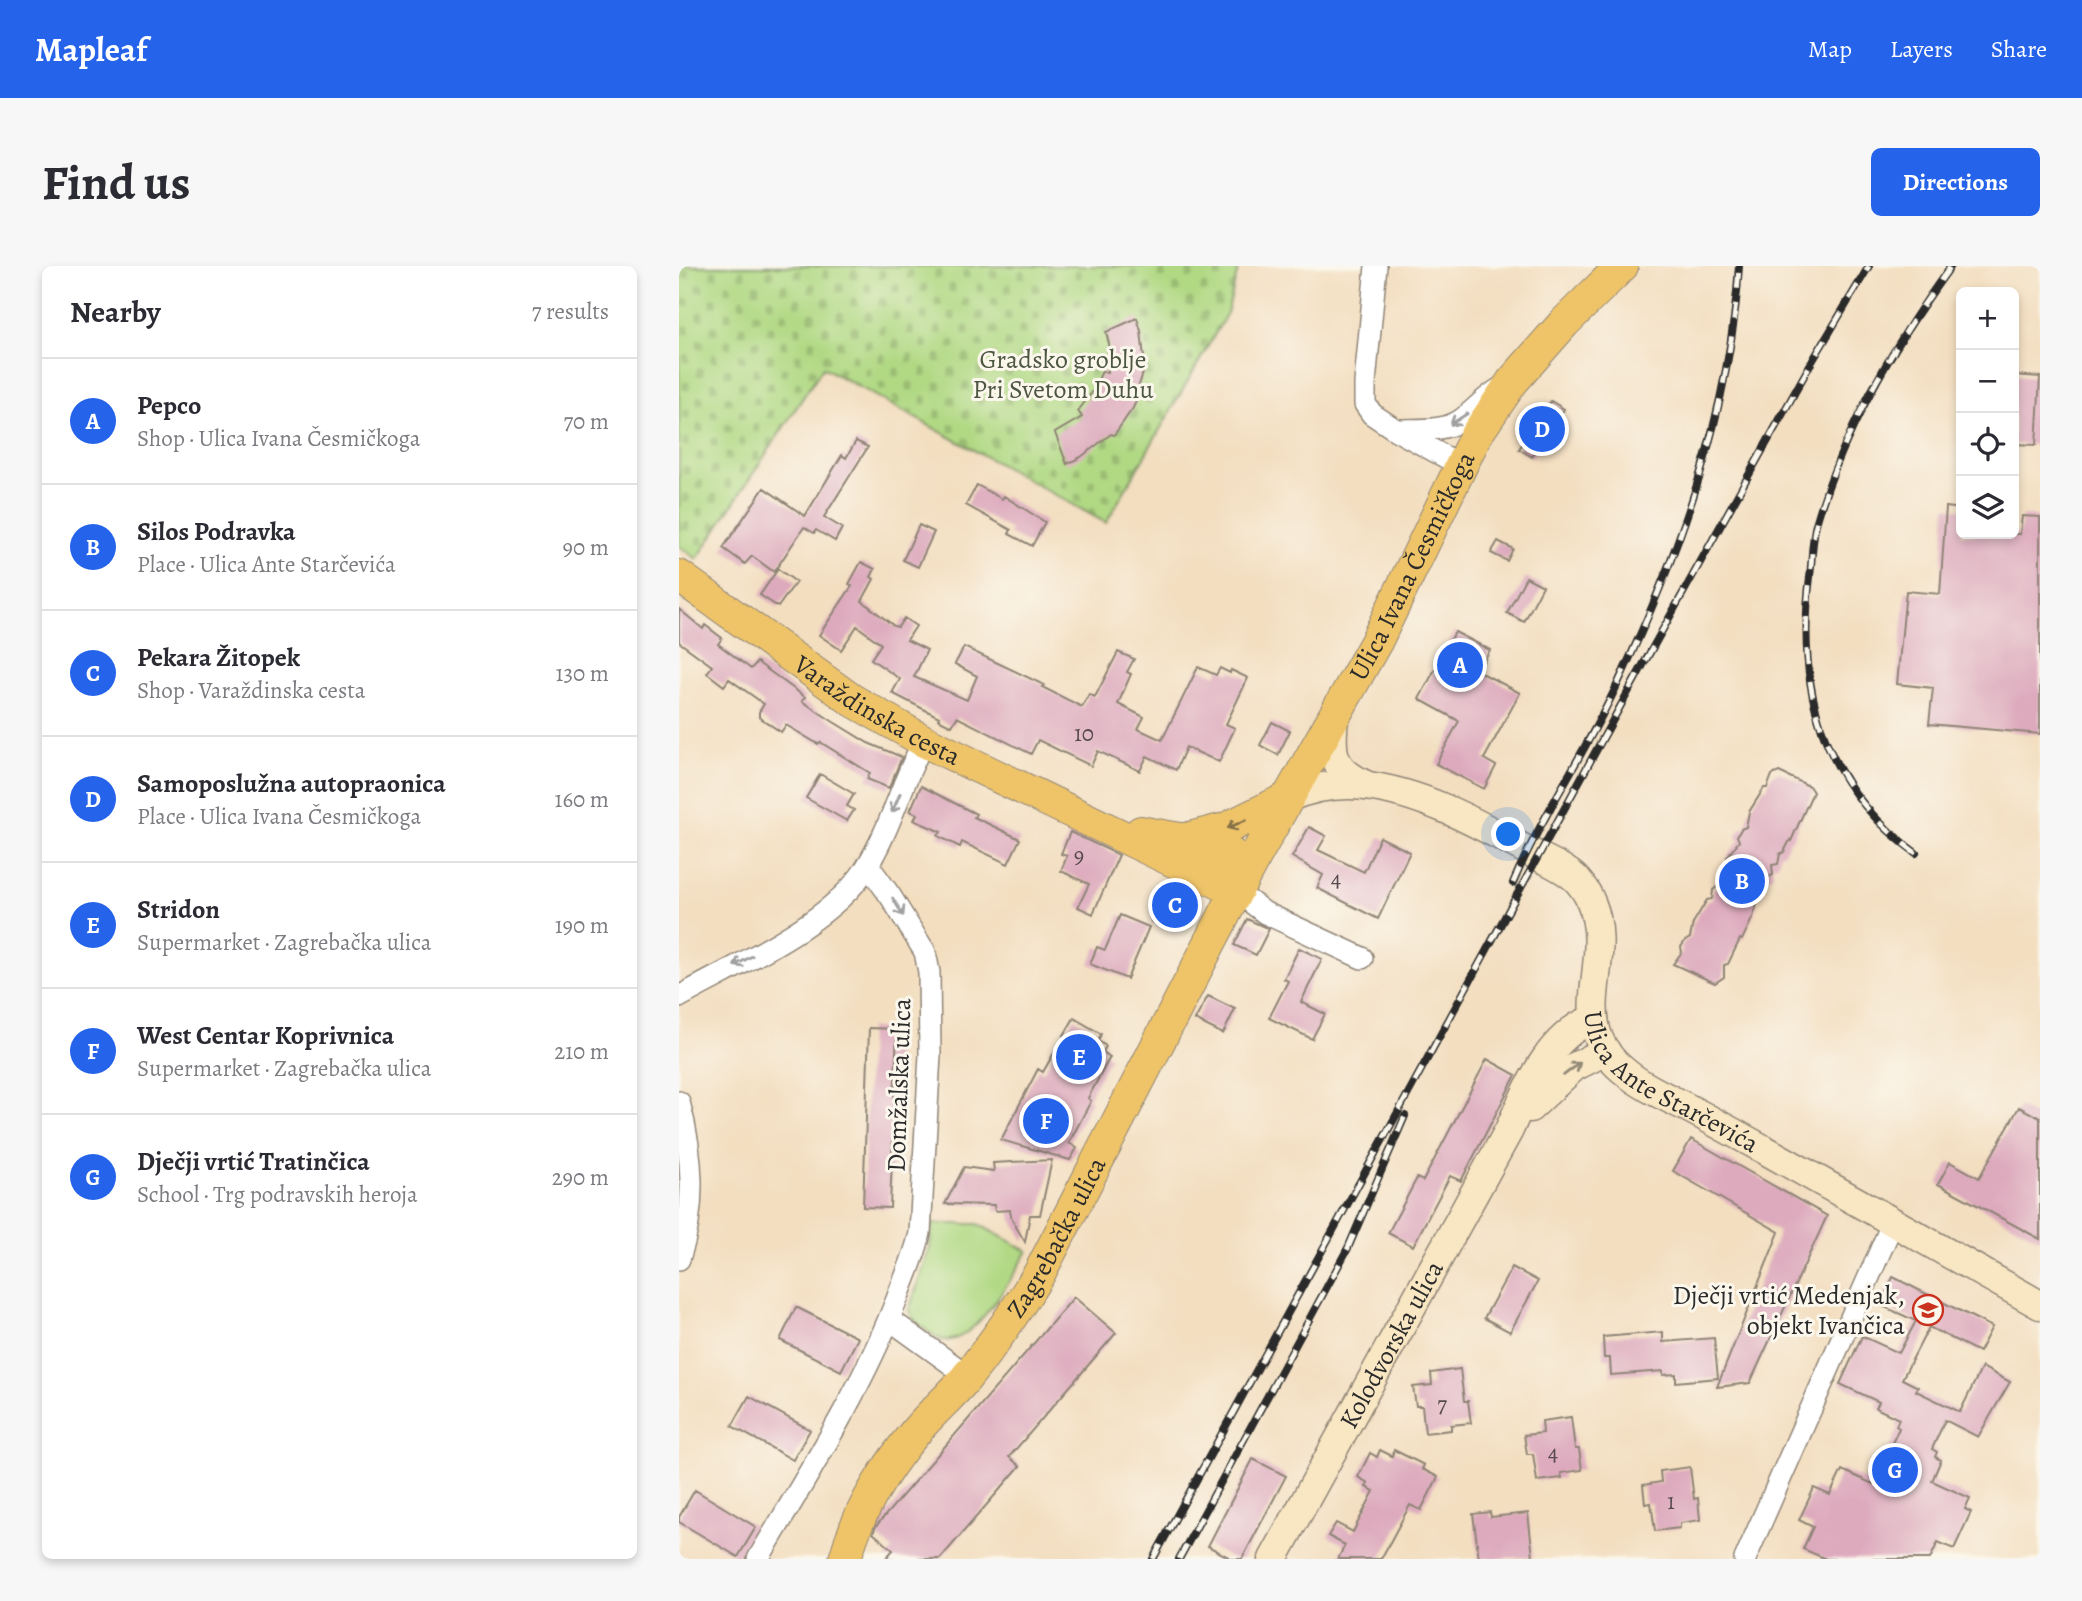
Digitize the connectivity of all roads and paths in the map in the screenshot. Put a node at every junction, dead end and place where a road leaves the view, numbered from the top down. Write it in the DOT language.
graph roads {
  1 [pos="1376,266"];
  2 [pos="1622,266"];
  3 [pos="1512,382"];
  4 [pos="1396,430"];
  5 [pos="1460,465"];
  6 [pos="679,576"];
  7 [pos="1334,718"];
  8 [pos="924,741"];
  9 [pos="1368,786"];
  10 [pos="1288,798"];
  11 [pos="1089,819"];
  12 [pos="1182,840"];
  13 [pos="868,865"];
  14 [pos="1242,880"];
  15 [pos="1362,958"];
  16 [pos="679,997"];
  17 [pos="1594,1019"];
  18 [pos="1606,1051"];
  19 [pos="679,1102"];
  20 [pos="1509,1130"];
  21 [pos="1893,1222"];
  22 [pos="679,1259"];
  23 [pos="2040,1305"];
  24 [pos="889,1319"];
  25 [pos="968,1376"];
  26 [pos="758,1559"];
  27 [pos="845,1559"];
  28 [pos="1273,1559"];
  29 [pos="1745,1559"];
  1 -- 4 [label="street"];
  2 -- 3 [label="main road, Ulica Ivana Česmičkoga"];
  3 -- 4 [label="street, one-way"];
  3 -- 5 [label="main road, Ulica Ivana Česmičkoga"];
  4 -- 5 [label="street"];
  5 -- 7 [label="main road, Ulica Ivana Česmičkoga"];
  6 -- 8 [label="main road, Varaždinska cesta"];
  7 -- 9 [label="main road, Ulica Ante Starčevića"];
  7 -- 10 [label="main road, Ulica Ivana Česmičkoga"];
  8 -- 11 [label="main road, Varaždinska cesta"];
  8 -- 13 [label="street, one-way"];
  9 -- 10 [label="main road, Ulica Ante Starčevića"];
  9 -- 17 [label="main road, Ulica Ante Starčevića"];
  10 -- 12 [label="main road, one-way"];
  10 -- 14 [label="main road, Ulica Ivana Česmičkoga"];
  11 -- 12 [label="main road, Varaždinska cesta"];
  11 -- 14 [label="main road, Varaždinska cesta"];
  12 -- 14 [label="main road, Varaždinska cesta"];
  13 -- 16 [label="street, one-way"];
  13 -- 24 [label="street, Domžalska ulica, one-way"];
  14 -- 15 [label="street, Varaždinska cesta"];
  14 -- 25 [label="main road, Zagrebačka ulica"];
  17 -- 18 [label="main road, Ulica Ante Starčevića"];
  17 -- 20 [label="main road, Kolodvorska ulica"];
  20 -- 18 [label="main road, Kolodvorska ulica, one-way"];
  18 -- 21 [label="main road, Ulica Ante Starčevića"];
  19 -- 22 [label="street"];
  20 -- 28 [label="main road, Kolodvorska ulica"];
  21 -- 23 [label="main road, Ulica Ante Starčevića"];
  21 -- 29 [label="street"];
  24 -- 25 [label="street"];
  24 -- 26 [label="street, Domžalska ulica"];
  25 -- 27 [label="main road, Zagrebačka ulica"];
}
